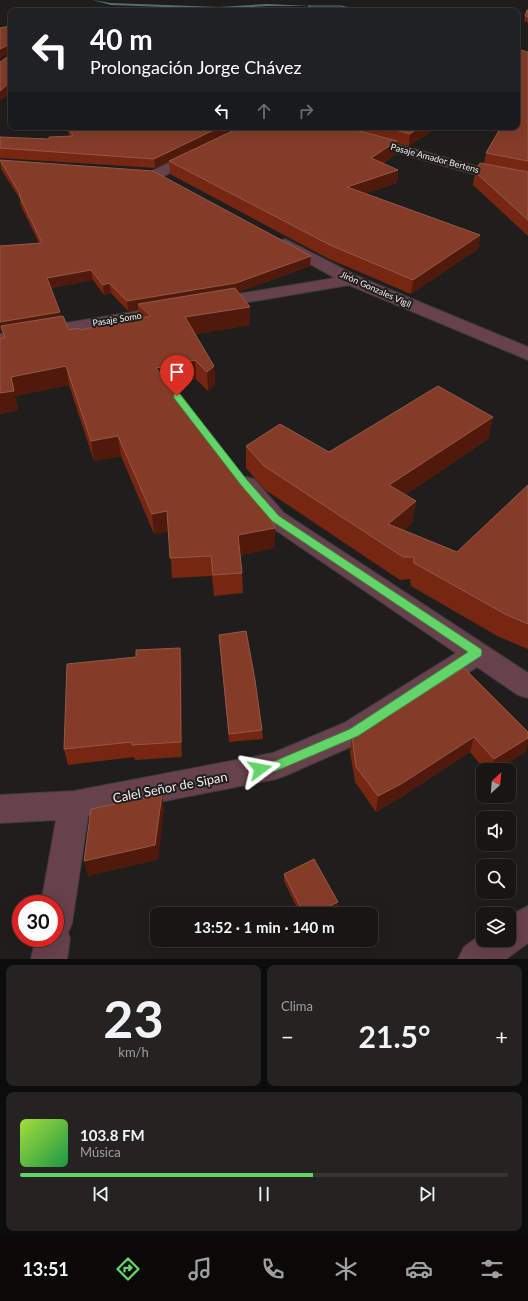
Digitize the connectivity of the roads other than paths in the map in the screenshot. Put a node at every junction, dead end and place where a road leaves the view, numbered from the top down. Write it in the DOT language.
graph roads {
  1 [pos="331,130"];
  2 [pos="210,147"];
  3 [pos="156,176"];
  4 [pos="528,180"];
  5 [pos="275,238"];
  6 [pos="351,280"];
  7 [pos="0,339"];
  8 [pos="528,354"];
  9 [pos="234,470"];
  10 [pos="477,652"];
  11 [pos="528,687"];
  12 [pos="74,805"];
  13 [pos="0,809"];
  14 [pos="60,895"];
  15 [pos="528,923"];
  16 [pos="516,931"];
  17 [pos="51,947"];
  18 [pos="493,947"];
  19 [pos="49,959"];
  20 [pos="476,959"];
  1 -- 4 [label="street, Pasaje Amador Bertens"];
  2 -- 3 [label="street"];
  5 -- 6 [label="street, Jirón Gonzales Vigil"];
  6 -- 7 [label="street, Pasaje Somo"];
  6 -- 8 [label="street, Jirón Gonzales Vigil"];
  9 -- 10 [label="street"];
  10 -- 11 [label="street"];
  10 -- 12 [label="street, Calel Señor de Sipan"];
  12 -- 13 [label="street, Calel Señor de Sipan"];
  12 -- 14 [label="street"];
  15 -- 16 [label="street"];
  17 -- 19 [label="street"];
  18 -- 20 [label="street"];
}
